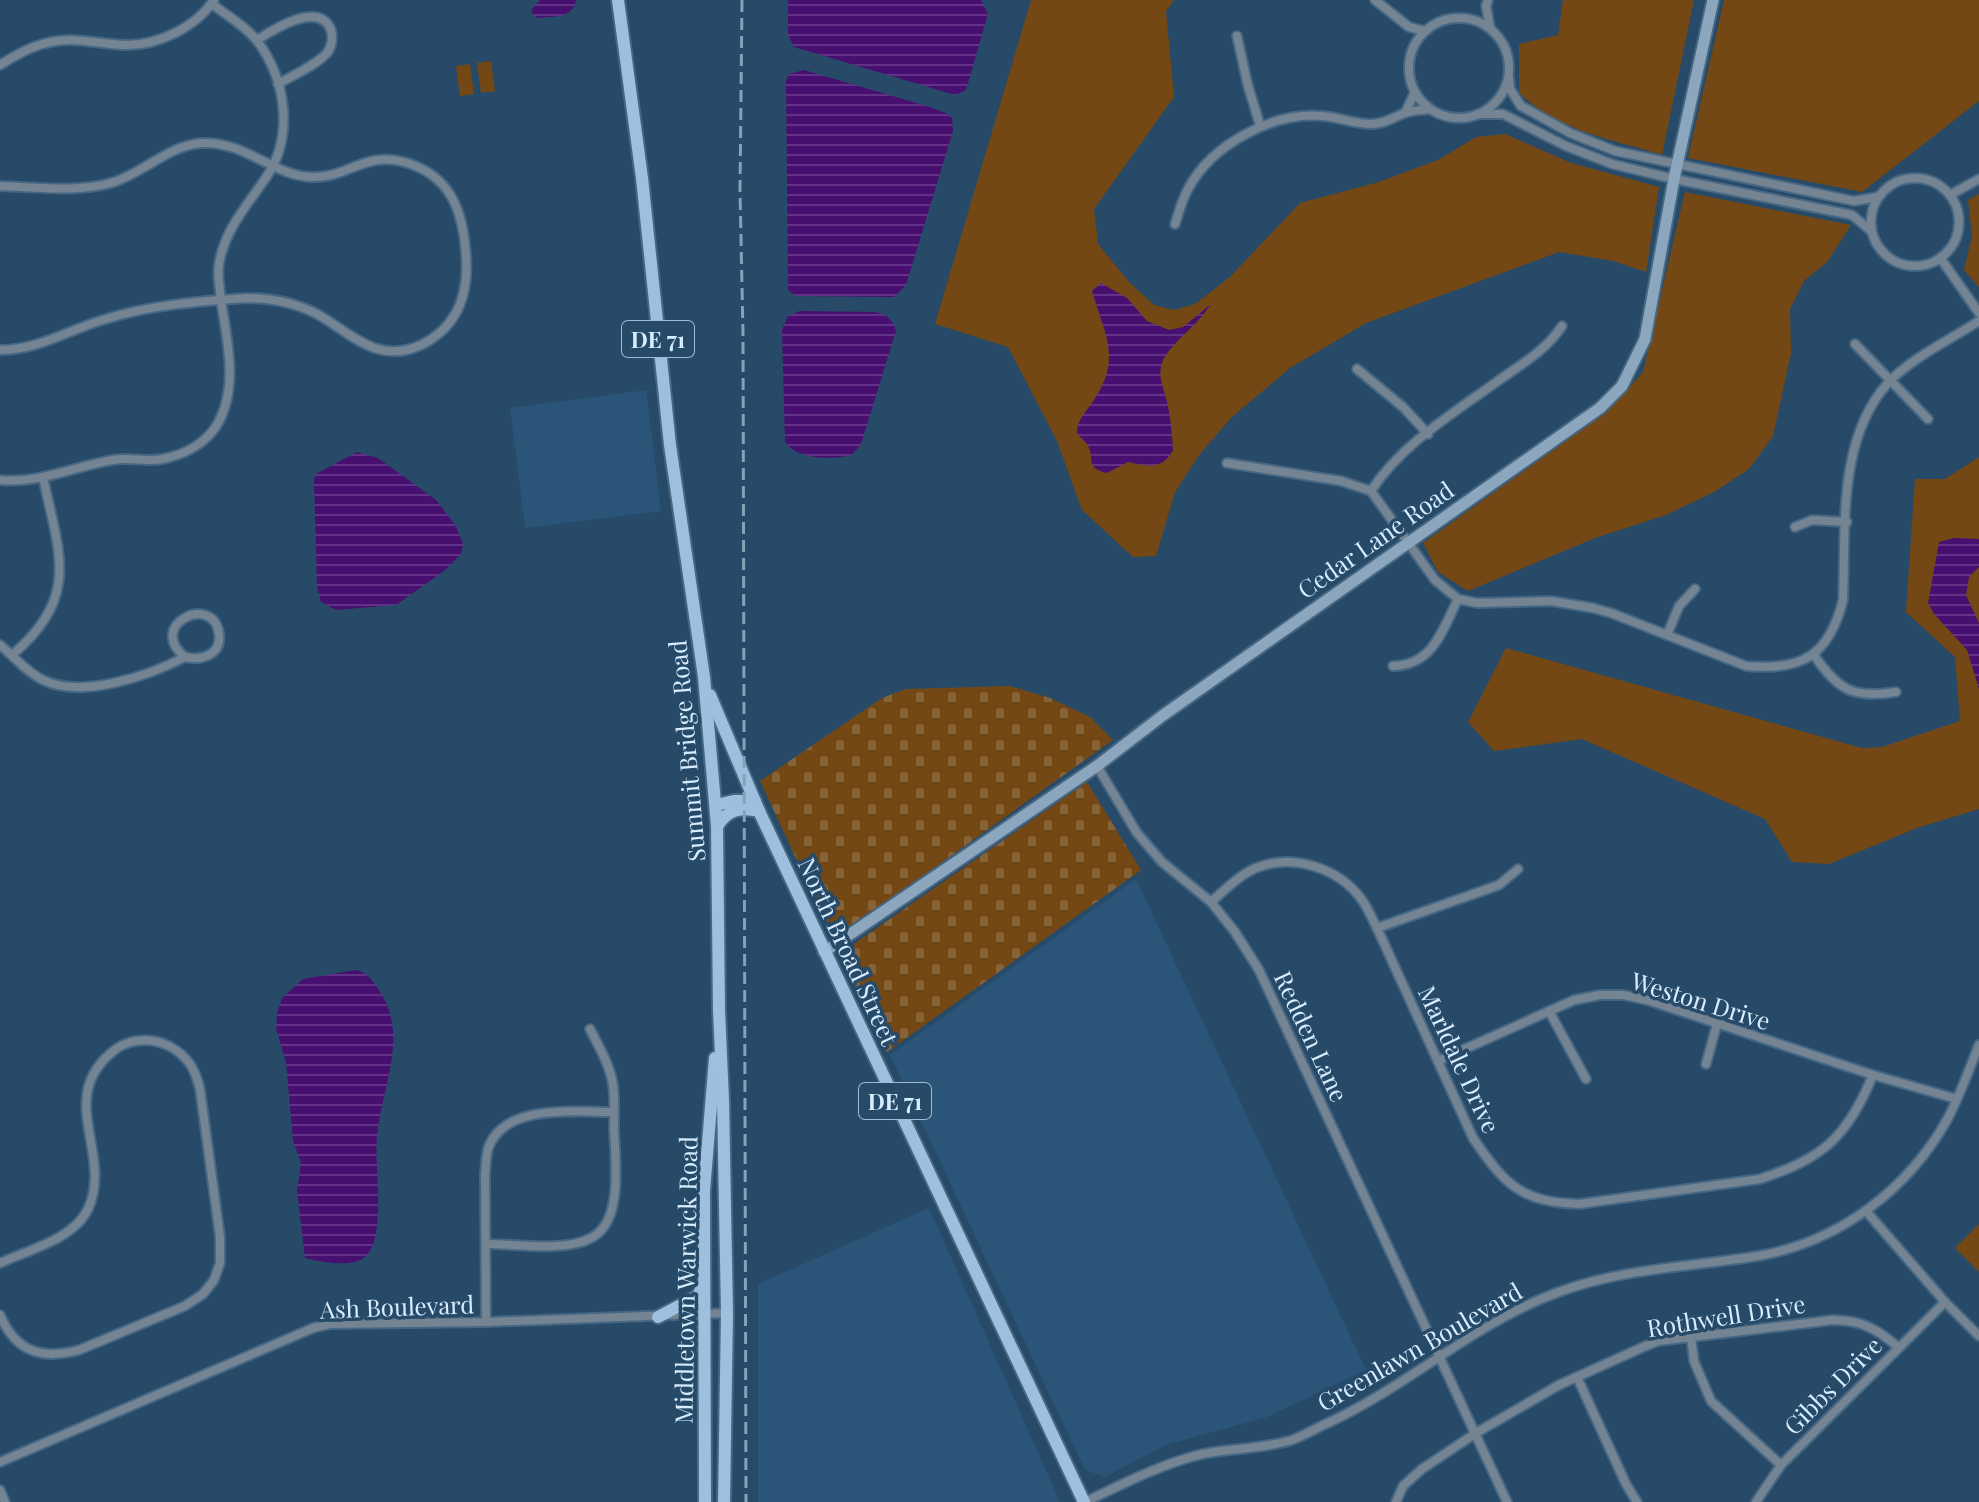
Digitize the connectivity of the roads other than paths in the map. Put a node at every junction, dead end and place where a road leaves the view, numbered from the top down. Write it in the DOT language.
graph roads {
  1 [pos="618,0"];
  2 [pos="1375,0"];
  3 [pos="1713,0"];
  4 [pos="213,2"];
  5 [pos="1487,3"];
  6 [pos="1470,19"];
  7 [pos="1409,27"];
  8 [pos="1490,27"];
  9 [pos="1425,31"];
  10 [pos="1237,36"];
  11 [pos="257,40"];
  12 [pos="1414,47"];
  13 [pos="0,65"];
  14 [pos="1509,78"];
  15 [pos="278,84"];
  16 [pos="1415,92"];
  17 [pos="1430,109"];
  18 [pos="1405,113"];
  19 [pos="1478,114"];
  20 [pos="1260,125"];
  21 [pos="273,164"];
  22 [pos="1677,166"];
  23 [pos="1674,179"];
  24 [pos="1979,179"];
  25 [pos="0,186"];
  26 [pos="1950,195"];
  27 [pos="1878,197"];
  28 [pos="1175,224"];
  29 [pos="1871,231"];
  30 [pos="1941,259"];
  31 [pos="221,299"];
  32 [pos="1979,313"];
  33 [pos="1979,321"];
  34 [pos="1562,326"];
  35 [pos="1855,344"];
  36 [pos="0,350"];
  37 [pos="1357,369"];
  38 [pos="1889,381"];
  39 [pos="1928,419"];
  40 [pos="1428,434"];
  41 [pos="1227,463"];
  42 [pos="43,477"];
  43 [pos="0,480"];
  44 [pos="1371,491"];
  45 [pos="1847,522"];
  46 [pos="1795,527"];
  47 [pos="1408,543"];
  48 [pos="1695,589"];
  49 [pos="1458,599"];
  50 [pos="1667,635"];
  51 [pos="0,645"];
  52 [pos="12,655"];
  53 [pos="1814,655"];
  54 [pos="185,657"];
  55 [pos="1393,666"];
  56 [pos="704,677"];
  57 [pos="1896,692"];
  58 [pos="1097,766"];
  59 [pos="716,805"];
  60 [pos="757,806"];
  61 [pos="717,826"];
  62 [pos="1518,869"];
  63 [pos="1211,902"];
  64 [pos="1377,928"];
  65 [pos="824,952"];
  66 [pos="719,1011"];
  67 [pos="1549,1011"];
  68 [pos="1717,1024"];
  69 [pos="590,1029"];
  70 [pos="1979,1045"];
  71 [pos="1438,1061"];
  72 [pos="1706,1064"];
  73 [pos="1873,1075"];
  74 [pos="1586,1079"];
  75 [pos="1957,1099"];
  76 [pos="614,1112"];
  77 [pos="1866,1211"];
  78 [pos="487,1244"];
  79 [pos="0,1263"];
  80 [pos="705,1283"];
  81 [pos="1945,1302"];
  82 [pos="727,1313"];
  83 [pos="0,1315"];
  84 [pos="705,1315"];
  85 [pos="658,1317"];
  86 [pos="486,1322"];
  87 [pos="1979,1336"];
  88 [pos="1691,1337"];
  89 [pos="1898,1347"];
  90 [pos="1438,1358"];
  91 [pos="1577,1377"];
  92 [pos="1476,1433"];
  93 [pos="0,1462"];
  94 [pos="1781,1465"];
  95 [pos="0,1490"];
  96 [pos="5,1502"];
  97 [pos="705,1502"];
  98 [pos="724,1502"];
  99 [pos="1084,1502"];
  100 [pos="1396,1502"];
  101 [pos="1507,1502"];
  102 [pos="1637,1502"];
  103 [pos="1756,1502"];
  1 -- 56 [label="main road, Summit Bridge Road / DE 71"];
  2 -- 7 [label="street"];
  3 -- 22 [label="street, Cedar Lane Road"];
  4 -- 11 [label="street"];
  4 -- 13 [label="street"];
  5 -- 6 [label="street"];
  5 -- 8 [label="street"];
  6 -- 8 [label="street"];
  6 -- 9 [label="street"];
  7 -- 9 [label="street"];
  7 -- 12 [label="street"];
  8 -- 14 [label="street"];
  9 -- 12 [label="street"];
  10 -- 20 [label="street"];
  11 -- 15 [label="street"];
  11 -- 15 [label="street"];
  12 -- 16 [label="street"];
  14 -- 19 [label="street"];
  14 -- 22 [label="street"];
  15 -- 21 [label="street"];
  16 -- 17 [label="street"];
  16 -- 18 [label="street"];
  17 -- 18 [label="street"];
  17 -- 19 [label="street"];
  18 -- 20 [label="street"];
  19 -- 23 [label="street"];
  20 -- 28 [label="street"];
  21 -- 25 [label="street"];
  21 -- 31 [label="street"];
  21 -- 31 [label="street"];
  22 -- 23 [label="street, Cedar Lane Road"];
  22 -- 27 [label="street"];
  23 -- 29 [label="street"];
  23 -- 47 [label="street, Cedar Lane Road"];
  24 -- 26 [label="street"];
  26 -- 27 [label="street"];
  26 -- 30 [label="street"];
  27 -- 29 [label="street"];
  29 -- 30 [label="street"];
  30 -- 32 [label="street"];
  31 -- 36 [label="street"];
  31 -- 42 [label="street"];
  33 -- 38 [label="street"];
  34 -- 40 [label="street"];
  35 -- 38 [label="street"];
  37 -- 40 [label="street"];
  38 -- 39 [label="street"];
  38 -- 45 [label="street"];
  40 -- 44 [label="street"];
  41 -- 44 [label="street"];
  42 -- 43 [label="street"];
  42 -- 52 [label="street"];
  44 -- 47 [label="street"];
  45 -- 46 [label="street"];
  45 -- 53 [label="street"];
  47 -- 49 [label="street"];
  47 -- 58 [label="street, Cedar Lane Road"];
  48 -- 50 [label="street"];
  49 -- 50 [label="street"];
  49 -- 55 [label="street"];
  50 -- 53 [label="street"];
  51 -- 52 [label="street"];
  52 -- 54 [label="street"];
  53 -- 57 [label="street"];
  54 -- 54 [label="street"];
  56 -- 59 [label="main road, Summit Bridge Road"];
  56 -- 60 [label="main road, North Broad Street / DE 71"];
  58 -- 63 [label="street, Redden Lane"];
  58 -- 65 [label="street, Cedar Lane Road"];
  59 -- 60 [label="main road"];
  59 -- 61 [label="main road, Summit Bridge Road"];
  60 -- 61 [label="main road"];
  60 -- 65 [label="main road, North Broad Street / DE 71"];
  61 -- 66 [label="main road, Summit Bridge Road"];
  62 -- 64 [label="street"];
  63 -- 64 [label="street, Marldale Drive"];
  63 -- 90 [label="street, Redden Lane"];
  64 -- 71 [label="street, Marldale Drive"];
  65 -- 99 [label="main road, North Broad Street / DE 71"];
  66 -- 80 [label="main road, Middletown Warwick Road"];
  66 -- 82 [label="main road, Summit Bridge Road"];
  67 -- 68 [label="street, Weston Drive"];
  67 -- 71 [label="street, Weston Drive"];
  67 -- 74 [label="street"];
  68 -- 72 [label="street"];
  68 -- 73 [label="street, Weston Drive"];
  69 -- 76 [label="street"];
  70 -- 75 [label="street, Greenlawn Boulevard"];
  71 -- 73 [label="street, Marldale Drive"];
  73 -- 75 [label="street, Weston Drive"];
  75 -- 77 [label="street, Greenlawn Boulevard"];
  76 -- 78 [label="street"];
  76 -- 78 [label="street"];
  77 -- 81 [label="street"];
  77 -- 90 [label="street, Greenlawn Boulevard"];
  78 -- 86 [label="street"];
  79 -- 83 [label="street"];
  80 -- 84 [label="main road, Middletown Warwick Road"];
  80 -- 85 [label="main road"];
  81 -- 87 [label="street"];
  81 -- 89 [label="street, Gibbs Drive"];
  82 -- 84 [label="street, Ash Boulevard"];
  82 -- 98 [label="main road, Summit Bridge Road"];
  84 -- 85 [label="street, Ash Boulevard"];
  84 -- 97 [label="main road, Middletown Warwick Road"];
  85 -- 86 [label="street, Ash Boulevard"];
  86 -- 93 [label="street, Ash Boulevard"];
  88 -- 89 [label="street, Rothwell Drive"];
  88 -- 91 [label="street, Rothwell Drive"];
  88 -- 94 [label="street"];
  89 -- 94 [label="street, Gibbs Drive"];
  90 -- 92 [label="street, Redden Lane"];
  90 -- 99 [label="street, Greenlawn Boulevard"];
  91 -- 92 [label="street, Rothwell Drive"];
  91 -- 102 [label="street"];
  92 -- 100 [label="street, Rothwell Drive"];
  92 -- 101 [label="street, Redden Lane"];
  94 -- 103 [label="street, Gibbs Drive"];
  95 -- 96 [label="street"];
}
